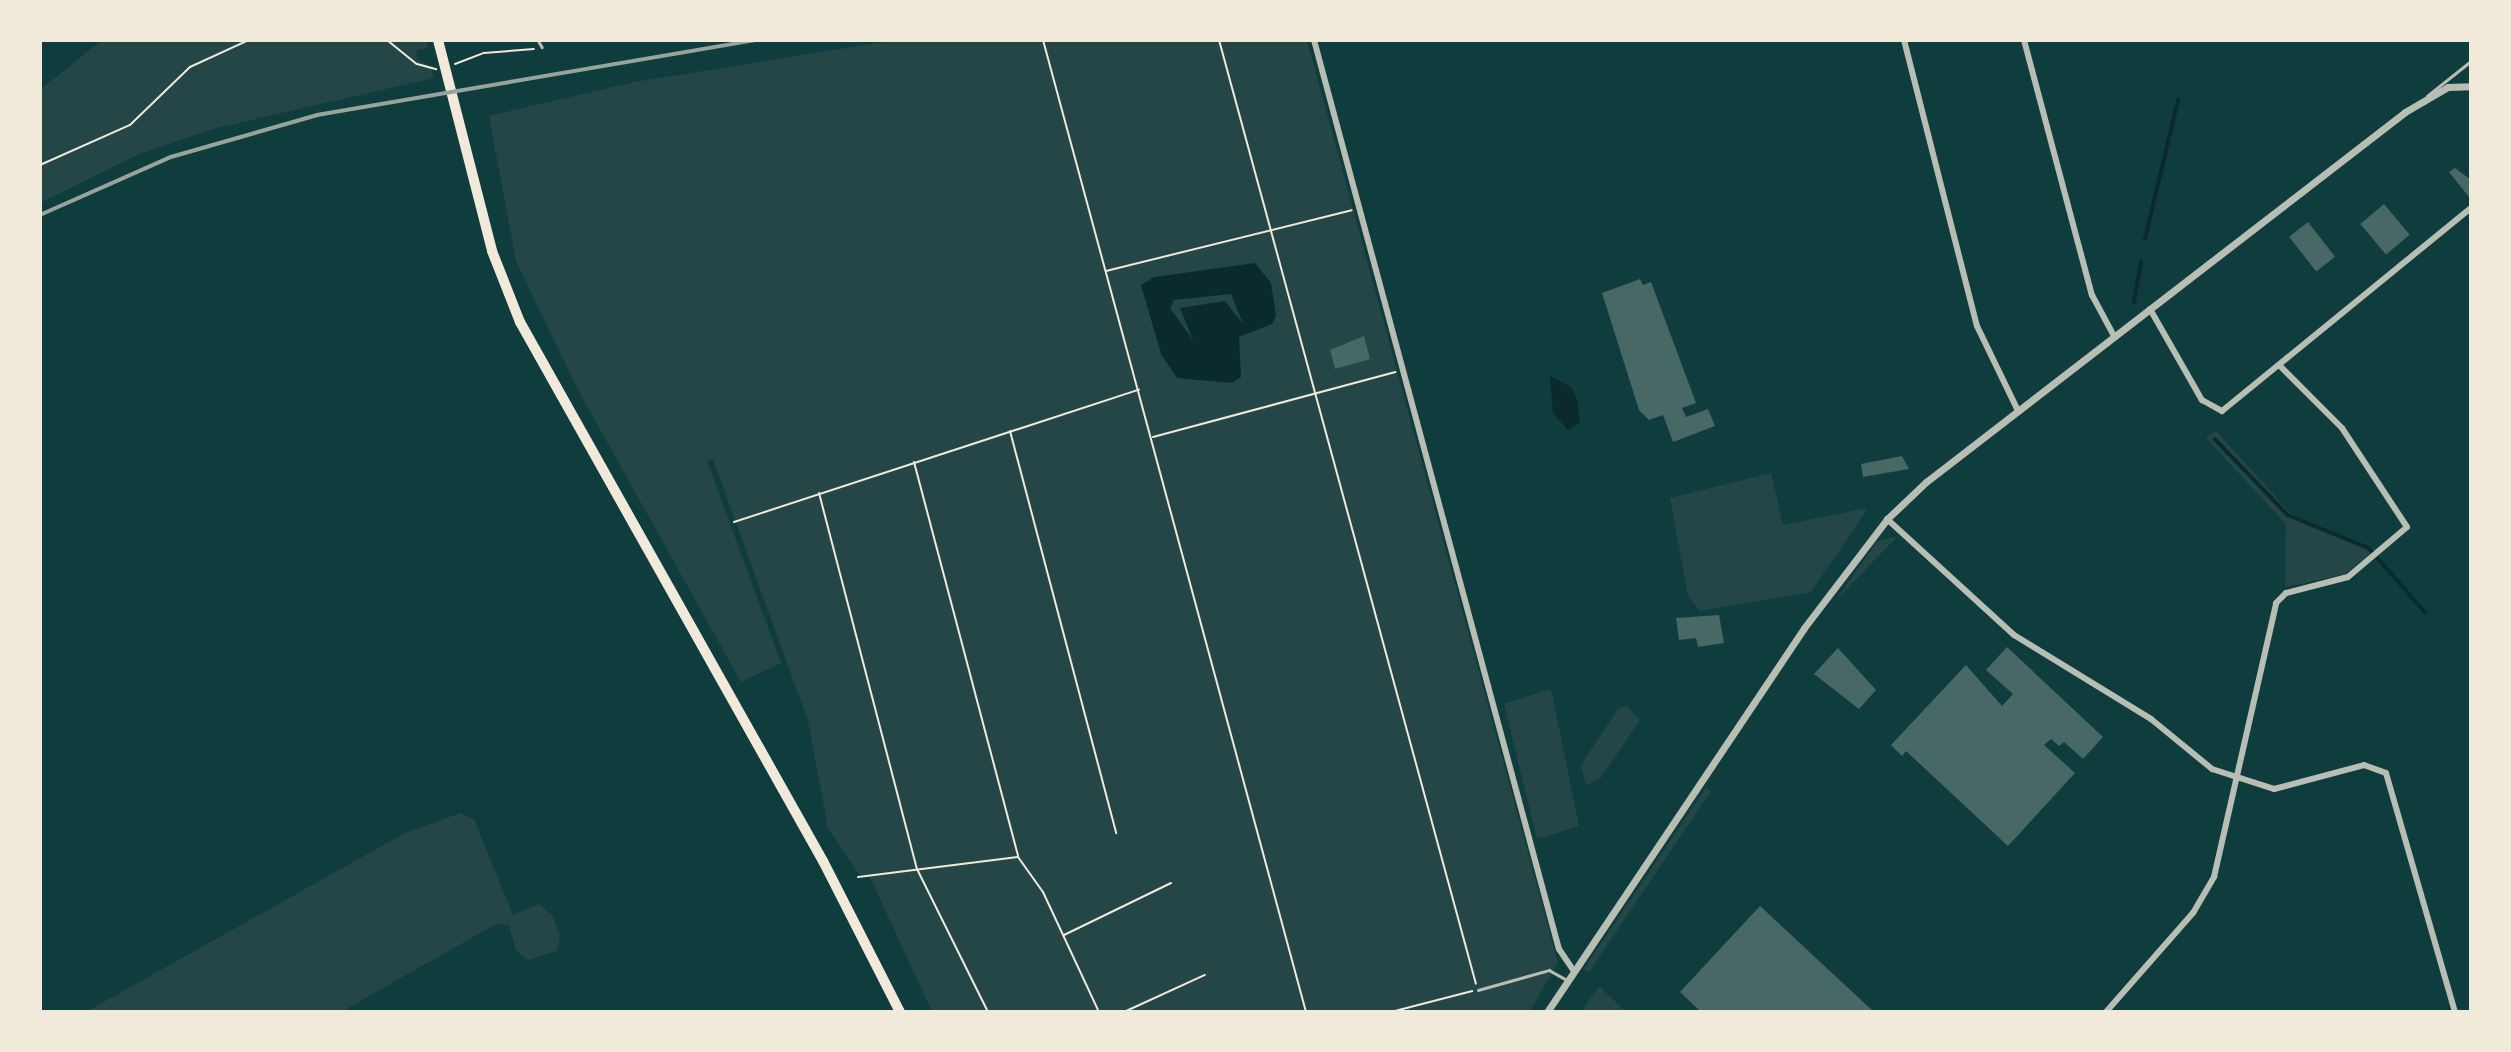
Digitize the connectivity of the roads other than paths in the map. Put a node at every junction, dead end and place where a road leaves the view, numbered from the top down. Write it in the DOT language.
graph roads {
  1 [pos="438,40"];
  2 [pos="538,40"];
  3 [pos="1314,40"];
  4 [pos="1904,40"];
  5 [pos="2024,40"];
  6 [pos="542,47"];
  7 [pos="2471,61"];
  8 [pos="2471,86"];
  9 [pos="2427,96"];
  10 [pos="2471,208"];
  11 [pos="2150,309"];
  12 [pos="2115,336"];
  13 [pos="2281,367"];
  14 [pos="2018,411"];
  15 [pos="1887,519"];
  16 [pos="2238,778"];
  17 [pos="1574,971"];
  18 [pos="1568,981"];
  19 [pos="1478,990"];
  20 [pos="900,1012"];
  21 [pos="1547,1012"];
  22 [pos="2106,1012"];
  23 [pos="2455,1012"];
  1 -- 20 [label="main road"];
  2 -- 6 [label="lane"];
  3 -- 17 [label="street"];
  4 -- 14 [label="street"];
  5 -- 12 [label="street"];
  7 -- 9 [label="lane"];
  8 -- 9 [label="street"];
  9 -- 11 [label="street"];
  10 -- 13 [label="street"];
  11 -- 12 [label="street"];
  11 -- 13 [label="street"];
  12 -- 14 [label="street"];
  13 -- 16 [label="street"];
  14 -- 15 [label="street"];
  15 -- 16 [label="street"];
  15 -- 17 [label="street"];
  16 -- 22 [label="street"];
  16 -- 23 [label="street"];
  17 -- 18 [label="street"];
  18 -- 19 [label="lane"];
  18 -- 21 [label="street"];
}
